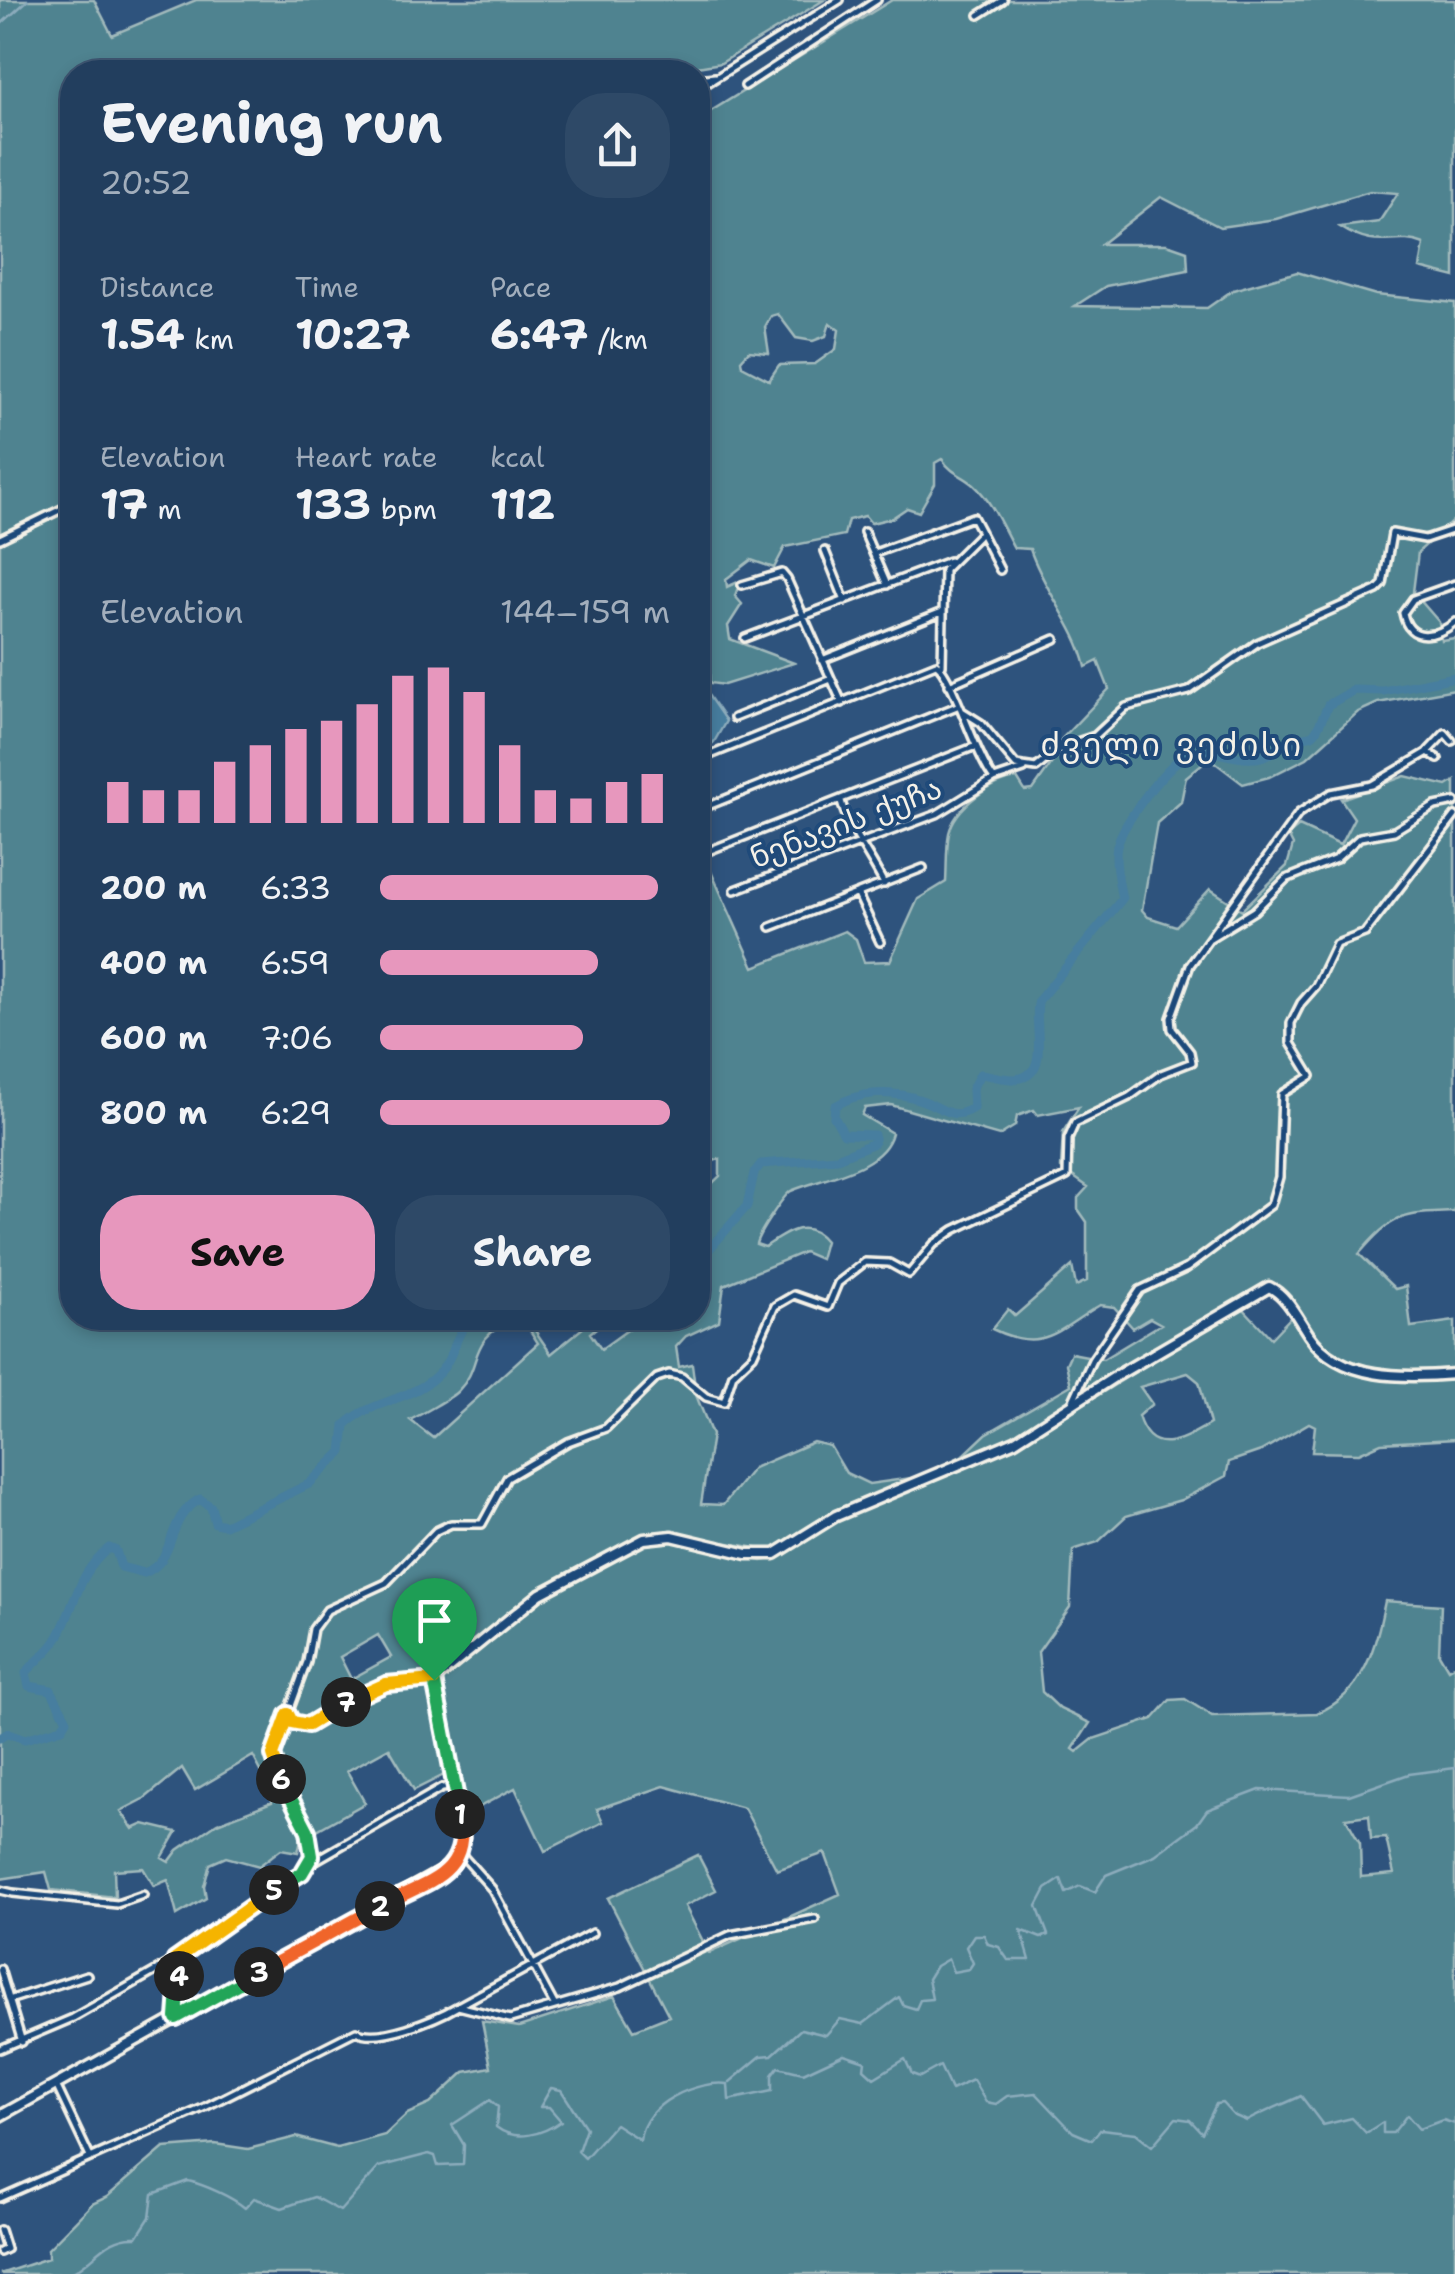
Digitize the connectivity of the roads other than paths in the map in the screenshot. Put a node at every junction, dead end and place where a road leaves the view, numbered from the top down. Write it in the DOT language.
graph roads {
  1 [pos="840,0"];
  2 [pos="877,0"];
  3 [pos="1004,0"];
  4 [pos="980,15"];
  5 [pos="718,76"];
  6 [pos="710,77"];
  7 [pos="710,81"];
  8 [pos="745,86"];
  9 [pos="60,510"];
  10 [pos="1455,529"];
  11 [pos="864,532"];
  12 [pos="981,532"];
  13 [pos="0,539"];
  14 [pos="825,551"];
  15 [pos="875,554"];
  16 [pos="952,560"];
  17 [pos="1000,570"];
  18 [pos="1455,584"];
  19 [pos="742,585"];
  20 [pos="887,585"];
  21 [pos="845,601"];
  22 [pos="942,612"];
  23 [pos="803,617"];
  24 [pos="1455,622"];
  25 [pos="745,638"];
  26 [pos="1055,639"];
  27 [pos="822,660"];
  28 [pos="942,664"];
  29 [pos="831,679"];
  30 [pos="949,685"];
  31 [pos="842,703"];
  32 [pos="960,709"];
  33 [pos="734,718"];
  34 [pos="1452,741"];
  35 [pos="976,746"];
  36 [pos="1428,752"];
  37 [pos="710,755"];
  38 [pos="1438,759"];
  39 [pos="1024,770"];
  40 [pos="994,779"];
  41 [pos="841,801"];
  42 [pos="1455,802"];
  43 [pos="710,805"];
  44 [pos="1455,816"];
  45 [pos="865,843"];
  46 [pos="710,850"];
  47 [pos="923,868"];
  48 [pos="884,884"];
  49 [pos="735,890"];
  50 [pos="858,894"];
  51 [pos="771,927"];
  52 [pos="1207,939"];
  53 [pos="880,942"];
  54 [pos="1455,1374"];
  55 [pos="1070,1408"];
  56 [pos="434,1680"];
  57 [pos="288,1714"];
  58 [pos="454,1786"];
  59 [pos="461,1854"];
  60 [pos="311,1863"];
  61 [pos="0,1890"];
  62 [pos="36,1890"];
  63 [pos="13,1893"];
  64 [pos="142,1896"];
  65 [pos="814,1919"];
  66 [pos="592,1933"];
  67 [pos="175,1960"];
  68 [pos="533,1965"];
  69 [pos="0,1969"];
  70 [pos="87,1975"];
  71 [pos="12,1998"];
  72 [pos="458,2006"];
  73 [pos="555,2006"];
  74 [pos="176,2018"];
  75 [pos="22,2042"];
  76 [pos="0,2048"];
  77 [pos="56,2084"];
  78 [pos="0,2116"];
  79 [pos="90,2157"];
  80 [pos="0,2198"];
  81 [pos="0,2230"];
  82 [pos="0,2252"];
  1 -- 5 [label="street"];
  2 -- 8 [label="street"];
  3 -- 4 [label="street"];
  5 -- 6 [label="street"];
  5 -- 7 [label="street"];
  9 -- 13 [label="street"];
  10 -- 39 [label="street, ნენავის ქუჩა"];
  11 -- 15 [label="street"];
  12 -- 15 [label="street"];
  12 -- 16 [label="street"];
  12 -- 17 [label="street"];
  14 -- 21 [label="street"];
  15 -- 20 [label="street"];
  16 -- 20 [label="street"];
  16 -- 22 [label="street"];
  18 -- 24 [label="street"];
  19 -- 23 [label="street"];
  20 -- 21 [label="street"];
  21 -- 23 [label="street"];
  22 -- 27 [label="street"];
  22 -- 28 [label="street"];
  23 -- 25 [label="street"];
  23 -- 27 [label="street"];
  26 -- 30 [label="street"];
  27 -- 29 [label="street"];
  28 -- 30 [label="street"];
  28 -- 31 [label="street"];
  29 -- 31 [label="street"];
  29 -- 33 [label="street"];
  30 -- 32 [label="street"];
  31 -- 37 [label="street"];
  32 -- 35 [label="street"];
  32 -- 39 [label="street"];
  32 -- 43 [label="street"];
  34 -- 36 [label="street"];
  35 -- 40 [label="street"];
  35 -- 41 [label="street"];
  36 -- 38 [label="street"];
  36 -- 52 [label="street"];
  39 -- 40 [label="street, ნენავის ქუჩა"];
  40 -- 45 [label="street, ნენავის ქუჩა"];
  41 -- 45 [label="street"];
  41 -- 46 [label="street"];
  42 -- 52 [label="street"];
  44 -- 55 [label="street"];
  45 -- 48 [label="street"];
  45 -- 49 [label="street, ნენავის ქუჩა"];
  47 -- 48 [label="street"];
  48 -- 50 [label="street"];
  50 -- 51 [label="street"];
  50 -- 53 [label="street"];
  52 -- 57 [label="street"];
  54 -- 55 [label="street"];
  55 -- 56 [label="street"];
  56 -- 57 [label="street"];
  56 -- 58 [label="street"];
  57 -- 60 [label="street"];
  58 -- 59 [label="street"];
  58 -- 60 [label="street"];
  59 -- 68 [label="street"];
  59 -- 74 [label="street"];
  60 -- 67 [label="street"];
  61 -- 63 [label="street"];
  62 -- 63 [label="street"];
  63 -- 64 [label="street"];
  65 -- 73 [label="street"];
  66 -- 68 [label="street"];
  67 -- 74 [label="street"];
  67 -- 75 [label="street"];
  68 -- 72 [label="street"];
  68 -- 73 [label="street"];
  69 -- 71 [label="street"];
  70 -- 71 [label="street"];
  71 -- 75 [label="street"];
  72 -- 73 [label="street"];
  72 -- 79 [label="street"];
  74 -- 77 [label="street"];
  75 -- 76 [label="street"];
  77 -- 78 [label="street"];
  77 -- 79 [label="street"];
  79 -- 80 [label="street"];
  81 -- 82 [label="street"];
}
